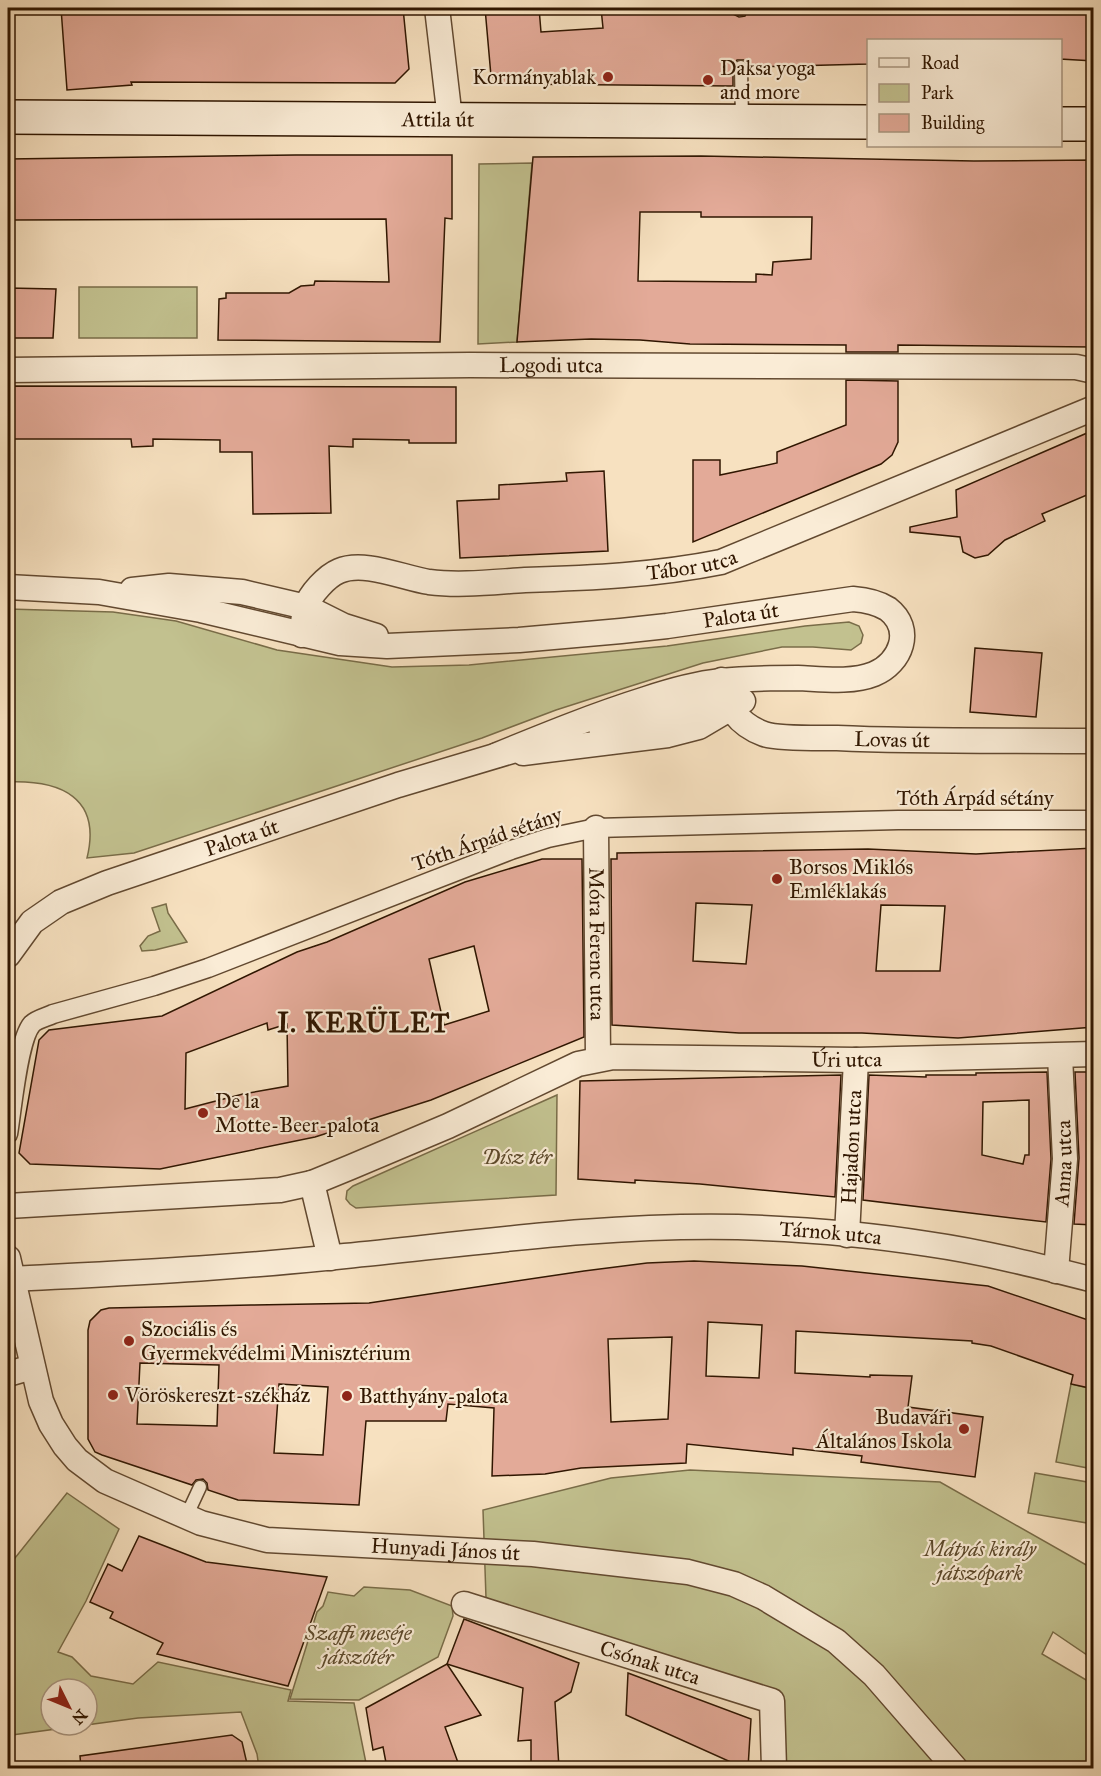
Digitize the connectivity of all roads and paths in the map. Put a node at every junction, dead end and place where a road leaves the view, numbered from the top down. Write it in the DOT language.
graph roads {
  1 [pos="436,8"];
  2 [pos="741,67"];
  3 [pos="8,117"];
  4 [pos="450,119"];
  5 [pos="742,121"];
  6 [pos="867,122"];
  7 [pos="1062,124"];
  8 [pos="1094,124"];
  9 [pos="8,370"];
  10 [pos="1094,370"];
  11 [pos="1094,408"];
  12 [pos="8,587"];
  13 [pos="99,592"];
  14 [pos="306,607"];
  15 [pos="302,635"];
  16 [pos="414,645"];
  17 [pos="725,694"];
  18 [pos="1094,741"];
  19 [pos="1094,820"];
  20 [pos="596,828"];
  21 [pos="8,955"];
  22 [pos="1094,1054"];
  23 [pos="1060,1056"];
  24 [pos="598,1058"];
  25 [pos="856,1059"];
  26 [pos="8,1134"];
  27 [pos="312,1183"];
  28 [pos="8,1206"];
  29 [pos="847,1235"];
  30 [pos="330,1258"];
  31 [pos="10,1268"];
  32 [pos="1056,1271"];
  33 [pos="1094,1280"];
  34 [pos="32,1367"];
  35 [pos="8,1374"];
  36 [pos="200,1487"];
  37 [pos="186,1517"];
  38 [pos="464,1604"];
  39 [pos="774,1768"];
  40 [pos="955,1768"];
  1 -- 4 [label="street"];
  2 -- 5 [label="lane"];
  3 -- 4 [label="main road, Attila út"];
  4 -- 5 [label="main road, Attila út"];
  5 -- 6 [label="main road, Attila út"];
  7 -- 8 [label="main road"];
  9 -- 10 [label="street, Logodi utca"];
  11 -- 14 [label="street, Tábor utca"];
  12 -- 13 [label="street, Palota út"];
  13 -- 14 [label="street, Palota út"];
  13 -- 15 [label="street, Palota út"];
  14 -- 15 [label="street, Tábor utca"];
  14 -- 16 [label="street, Palota út"];
  15 -- 16 [label="street, Palota út"];
  16 -- 17 [label="street, Palota út"];
  17 -- 18 [label="street, Lovas út"];
  17 -- 21 [label="street, Palota út"];
  19 -- 20 [label="street, Tóth Árpád sétány"];
  20 -- 24 [label="street, Móra Ferenc utca"];
  20 -- 26 [label="street, Tóth Árpád sétány"];
  22 -- 23 [label="street, Úri utca"];
  23 -- 25 [label="street, Úri utca"];
  23 -- 32 [label="street, Anna utca"];
  24 -- 25 [label="street, Úri utca"];
  24 -- 27 [label="street"];
  25 -- 29 [label="street, Hajadon utca"];
  27 -- 28 [label="street"];
  27 -- 30 [label="street"];
  29 -- 30 [label="street, Tárnok utca"];
  29 -- 32 [label="street, Tárnok utca"];
  30 -- 31 [label="street"];
  31 -- 34 [label="street, Hunyadi János út"];
  32 -- 33 [label="street, Tárnok utca"];
  34 -- 35 [label="street"];
  34 -- 37 [label="street, Hunyadi János út"];
  36 -- 37 [label="lane"];
  37 -- 40 [label="street, Hunyadi János út"];
  38 -- 39 [label="street, Csónak utca"];
}
